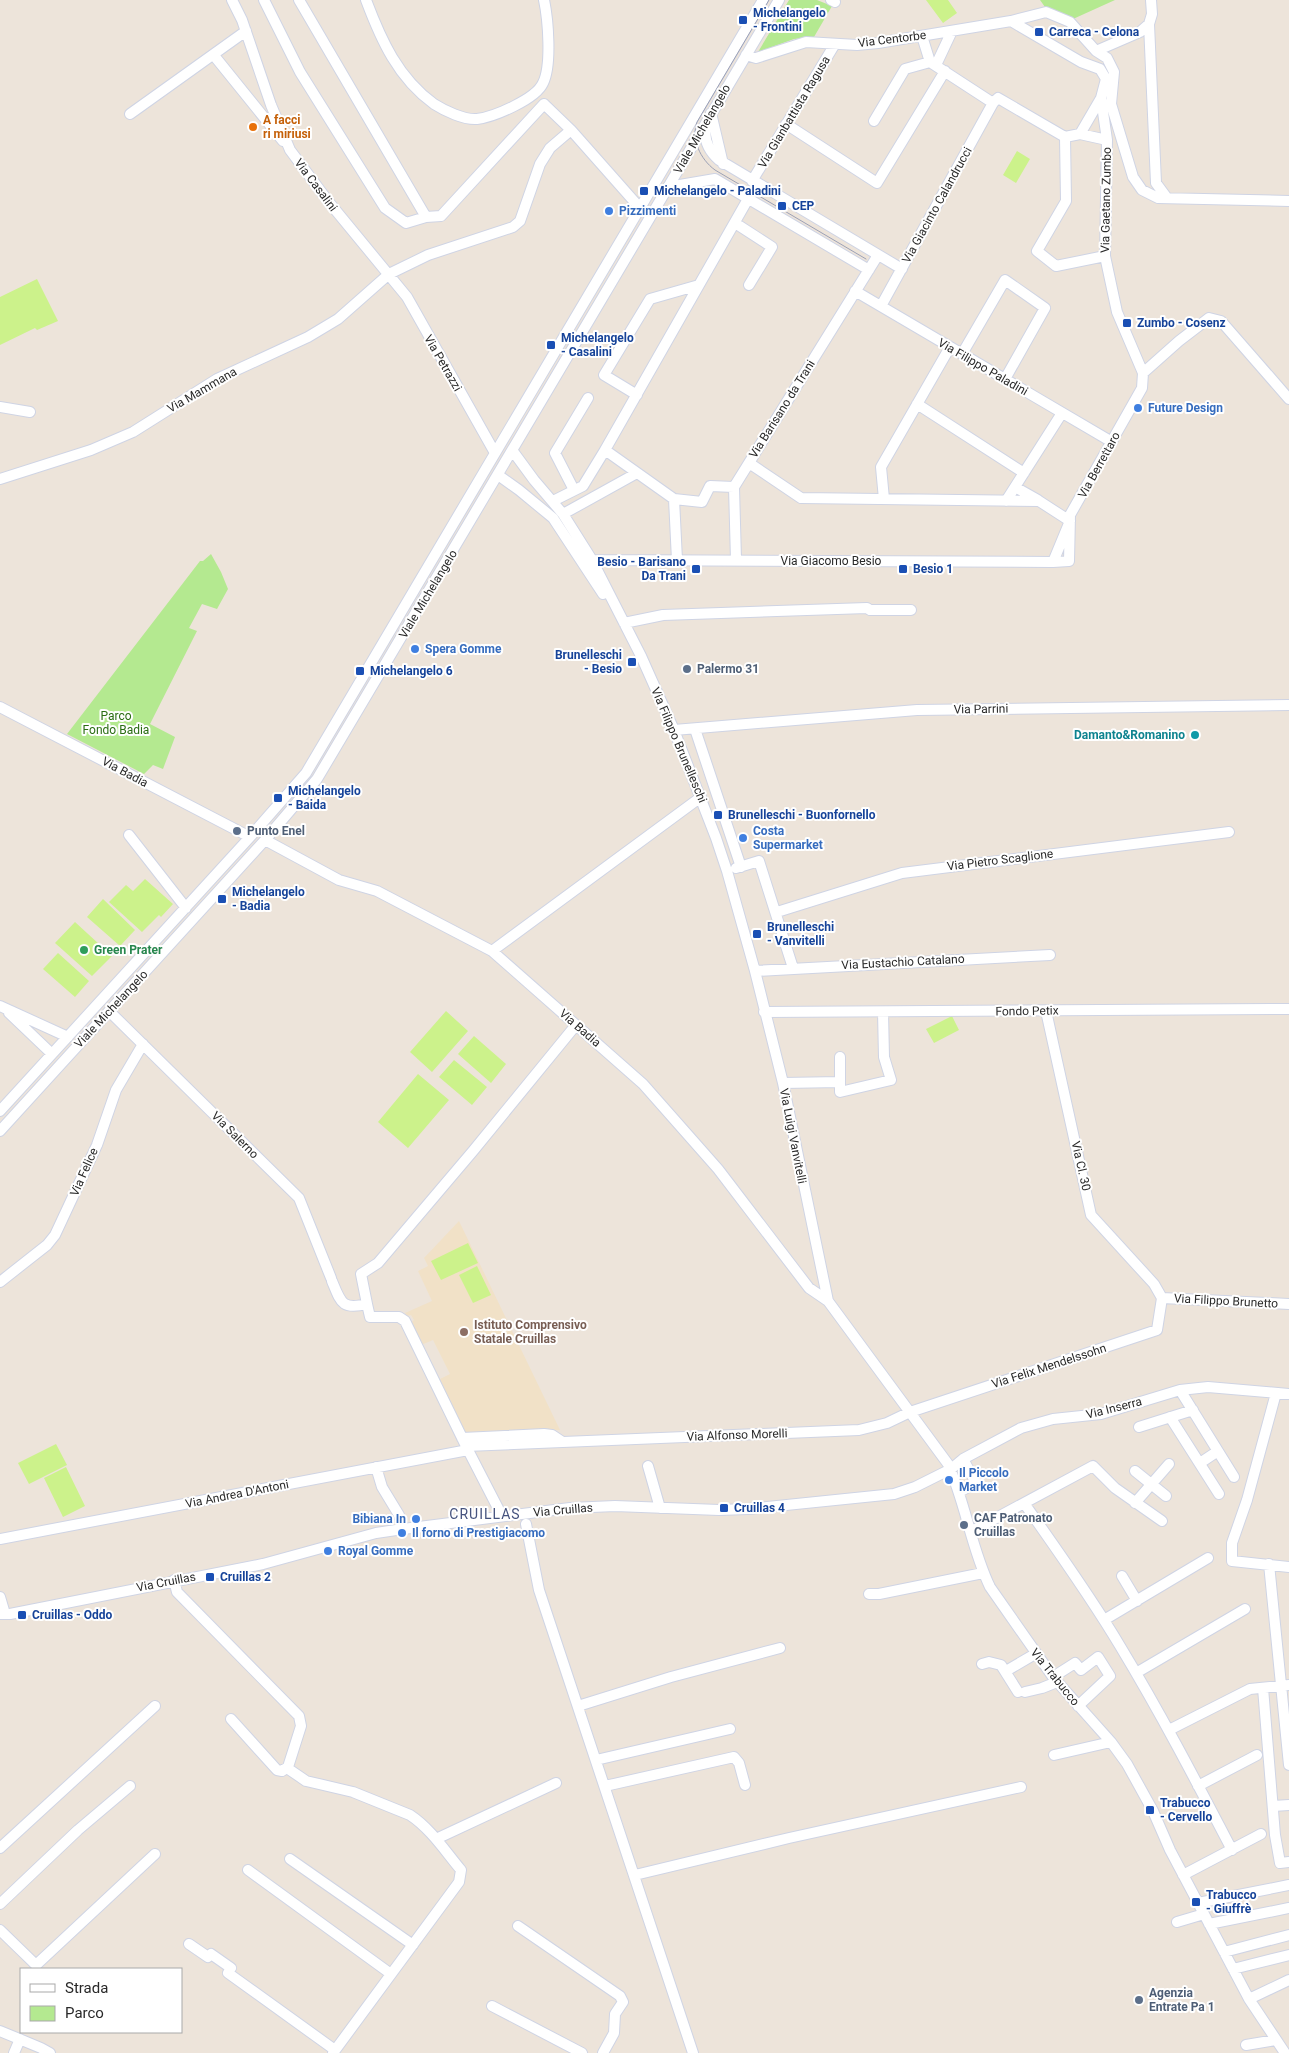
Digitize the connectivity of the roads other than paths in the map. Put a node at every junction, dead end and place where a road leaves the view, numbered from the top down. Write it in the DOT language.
graph roads {
  1 [pos="232,0"];
  2 [pos="264,0"];
  3 [pos="299,0"];
  4 [pos="366,0"];
  5 [pos="544,0"];
  6 [pos="763,0"];
  7 [pos="779,0"];
  8 [pos="1152,0"];
  9 [pos="1011,21"];
  10 [pos="1149,24"];
  11 [pos="246,31"];
  12 [pos="952,31"];
  13 [pos="922,36"];
  14 [pos="835,44"];
  15 [pos="1096,51"];
  16 [pos="746,55"];
  17 [pos="216,58"];
  18 [pos="937,66"];
  19 [pos="536,91"];
  20 [pos="1101,98"];
  21 [pos="993,103"];
  22 [pos="544,104"];
  23 [pos="130,114"];
  24 [pos="709,117"];
  25 [pos="874,121"];
  26 [pos="786,124"];
  27 [pos="571,130"];
  28 [pos="1080,134"];
  29 [pos="1065,137"];
  30 [pos="1107,140"];
  31 [pos="290,150"];
  32 [pos="752,181"];
  33 [pos="668,186"];
  34 [pos="1167,198"];
  35 [pos="748,199"];
  36 [pos="1289,201"];
  37 [pos="640,208"];
  38 [pos="426,217"];
  39 [pos="735,222"];
  40 [pos="619,244"];
  41 [pos="630,251"];
  42 [pos="878,255"];
  43 [pos="1105,256"];
  44 [pos="902,268"];
  45 [pos="869,270"];
  46 [pos="389,274"];
  47 [pos="749,284"];
  48 [pos="699,286"];
  49 [pos="855,291"];
  50 [pos="881,306"];
  51 [pos="950,347"];
  52 [pos="962,354"];
  53 [pos="1143,374"];
  54 [pos="1005,379"];
  55 [pos="636,395"];
  56 [pos="588,398"];
  57 [pos="1289,399"];
  58 [pos="917,404"];
  59 [pos="0,407"];
  60 [pos="30,412"];
  61 [pos="1062,413"];
  62 [pos="1112,442"];
  63 [pos="512,450"];
  64 [pos="605,450"];
  65 [pos="495,453"];
  66 [pos="749,463"];
  67 [pos="637,473"];
  68 [pos="1024,473"];
  69 [pos="498,475"];
  70 [pos="0,479"];
  71 [pos="734,487"];
  72 [pos="1015,487"];
  73 [pos="574,490"];
  74 [pos="674,498"];
  75 [pos="884,499"];
  76 [pos="1006,500"];
  77 [pos="553,501"];
  78 [pos="1039,501"];
  79 [pos="563,514"];
  80 [pos="1070,521"];
  81 [pos="592,560"];
  82 [pos="677,560"];
  83 [pos="736,560"];
  84 [pos="1069,561"];
  85 [pos="1053,562"];
  86 [pos="418,584"];
  87 [pos="430,591"];
  88 [pos="911,610"];
  89 [pos="624,623"];
  90 [pos="1289,705"];
  91 [pos="0,707"];
  92 [pos="695,728"];
  93 [pos="674,730"];
  94 [pos="701,798"];
  95 [pos="1229,832"];
  96 [pos="129,836"];
  97 [pos="250,837"];
  98 [pos="266,840"];
  99 [pos="741,867"];
  100 [pos="727,870"];
  101 [pos="186,908"];
  102 [pos="777,912"];
  103 [pos="492,951"];
  104 [pos="1050,955"];
  105 [pos="140,958"];
  106 [pos="150,966"];
  107 [pos="793,968"];
  108 [pos="755,971"];
  109 [pos="2,1007"];
  110 [pos="1289,1009"];
  111 [pos="109,1011"];
  112 [pos="1046,1011"];
  113 [pos="764,1012"];
  114 [pos="883,1012"];
  115 [pos="576,1025"];
  116 [pos="68,1036"];
  117 [pos="143,1044"];
  118 [pos="52,1054"];
  119 [pos="840,1057"];
  120 [pos="783,1082"];
  121 [pos="840,1082"];
  122 [pos="0,1111"];
  123 [pos="0,1131"];
  124 [pos="0,1282"];
  125 [pos="1162,1298"];
  126 [pos="828,1302"];
  127 [pos="367,1304"];
  128 [pos="1289,1304"];
  129 [pos="1180,1390"];
  130 [pos="1276,1393"];
  131 [pos="1289,1394"];
  132 [pos="1193,1410"];
  133 [pos="910,1412"];
  134 [pos="1170,1417"];
  135 [pos="1139,1427"];
  136 [pos="465,1445"];
  137 [pos="1218,1451"];
  138 [pos="963,1459"];
  139 [pos="1200,1463"];
  140 [pos="1169,1464"];
  141 [pos="648,1466"];
  142 [pos="376,1467"];
  143 [pos="951,1469"];
  144 [pos="1135,1471"];
  145 [pos="1234,1477"];
  146 [pos="1151,1484"];
  147 [pos="959,1492"];
  148 [pos="1220,1494"];
  149 [pos="1166,1496"];
  150 [pos="1135,1503"];
  151 [pos="1024,1504"];
  152 [pos="660,1508"];
  153 [pos="502,1516"];
  154 [pos="525,1518"];
  155 [pos="1162,1522"];
  156 [pos="403,1529"];
  157 [pos="972,1531"];
  158 [pos="0,1539"];
  159 [pos="1208,1558"];
  160 [pos="1268,1564"];
  161 [pos="1289,1567"];
  162 [pos="983,1573"];
  163 [pos="1122,1576"];
  164 [pos="174,1580"];
  165 [pos="869,1594"];
  166 [pos="0,1597"];
  167 [pos="1137,1601"];
  168 [pos="1245,1610"];
  169 [pos="2,1614"];
  170 [pos="1104,1620"];
  171 [pos="780,1648"];
  172 [pos="1035,1654"];
  173 [pos="982,1664"];
  174 [pos="1006,1671"];
  175 [pos="1136,1673"];
  176 [pos="1055,1680"];
  177 [pos="1284,1685"];
  178 [pos="1263,1688"];
  179 [pos="155,1706"];
  180 [pos="578,1706"];
  181 [pos="1078,1706"];
  182 [pos="231,1719"];
  183 [pos="730,1729"];
  184 [pos="1169,1730"];
  185 [pos="1111,1742"];
  186 [pos="1054,1755"];
  187 [pos="1257,1755"];
  188 [pos="596,1760"];
  189 [pos="1289,1765"];
  190 [pos="287,1768"];
  191 [pos="556,1784"];
  192 [pos="745,1785"];
  193 [pos="130,1786"];
  194 [pos="605,1786"];
  195 [pos="1198,1786"];
  196 [pos="1021,1787"];
  197 [pos="1289,1804"];
  198 [pos="1273,1806"];
  199 [pos="1261,1834"];
  200 [pos="436,1839"];
  201 [pos="0,1848"];
  202 [pos="1232,1850"];
  203 [pos="154,1854"];
  204 [pos="290,1859"];
  205 [pos="1289,1862"];
  206 [pos="248,1870"];
  207 [pos="1183,1874"];
  208 [pos="635,1875"];
  209 [pos="1289,1885"];
  210 [pos="1198,1903"];
  211 [pos="0,1904"];
  212 [pos="1289,1908"];
  213 [pos="1204,1914"];
  214 [pos="1177,1922"];
  215 [pos="1209,1924"];
  216 [pos="518,1926"];
  217 [pos="0,1930"];
  218 [pos="1289,1935"];
  219 [pos="188,1944"];
  220 [pos="413,1945"];
  221 [pos="1224,1952"];
  222 [pos="1289,1955"];
  223 [pos="1233,1968"];
  224 [pos="391,1974"];
  225 [pos="1289,1980"];
  226 [pos="1249,2000"];
  227 [pos="492,2006"];
  228 [pos="0,2031"];
  229 [pos="20,2039"];
  230 [pos="1281,2041"];
  231 [pos="1246,2045"];
  232 [pos="334,2051"];
  233 [pos="14,2053"];
  234 [pos="50,2053"];
  235 [pos="582,2053"];
  236 [pos="603,2053"];
  237 [pos="693,2053"];
  238 [pos="1286,2053"];
  1 -- 11 [label="street, Via Casalini"];
  2 -- 38 [label="street"];
  3 -- 38 [label="street"];
  4 -- 19 [label="street"];
  5 -- 19 [label="street"];
  6 -- 37 [label="street, Viale Michelangelo"];
  7 -- 16 [label="street, Viale Michelangelo"];
  8 -- 10 [label="street"];
  9 -- 12 [label="street, Via Centorbe"];
  9 -- 15 [label="street, Via Centorbe"];
  9 -- 20 [label="street"];
  10 -- 15 [label="street"];
  10 -- 34 [label="street"];
  11 -- 23 [label="street"];
  11 -- 31 [label="street, Via Casalini"];
  12 -- 13 [label="street, Via Centorbe"];
  12 -- 18 [label="street"];
  13 -- 14 [label="street, Via Centorbe"];
  13 -- 18 [label="street"];
  14 -- 16 [label="street, Via Centorbe"];
  14 -- 26 [label="street, Via Gianbattista Ragusa"];
  15 -- 34 [label="street, Via Centorbe"];
  16 -- 24 [label="street, Viale Michelangelo"];
  17 -- 31 [label="street"];
  18 -- 21 [label="street"];
  18 -- 25 [label="street"];
  18 -- 26 [label="street"];
  19 -- 22 [label="street"];
  20 -- 28 [label="street"];
  20 -- 30 [label="street, Via Gaetano Zumbo"];
  21 -- 29 [label="street"];
  21 -- 44 [label="street, Via Giacinto Calandrucci"];
  22 -- 27 [label="street"];
  22 -- 38 [label="street"];
  24 -- 32 [label="street"];
  24 -- 33 [label="street, Viale Michelangelo"];
  26 -- 32 [label="street, Via Gianbattista Ragusa"];
  27 -- 37 [label="street"];
  27 -- 46 [label="street, Via Mammana"];
  28 -- 29 [label="street"];
  28 -- 30 [label="street"];
  29 -- 43 [label="street"];
  30 -- 43 [label="street, Via Gaetano Zumbo"];
  31 -- 46 [label="street, Via Casalini"];
  32 -- 42 [label="street"];
  33 -- 35 [label="street"];
  33 -- 41 [label="street, Viale Michelangelo"];
  34 -- 36 [label="street, Via Centorbe"];
  35 -- 39 [label="street"];
  35 -- 45 [label="street"];
  37 -- 40 [label="street, Viale Michelangelo"];
  39 -- 47 [label="street"];
  39 -- 48 [label="street"];
  40 -- 41 [label="street"];
  40 -- 65 [label="street, Viale Michelangelo"];
  41 -- 63 [label="street, Viale Michelangelo"];
  42 -- 44 [label="street"];
  42 -- 45 [label="street, Via Barisano da Trani"];
  43 -- 53 [label="street, Via Gaetano Zumbo"];
  44 -- 50 [label="street, Via Giacinto Calandrucci"];
  45 -- 49 [label="street, Via Barisano da Trani"];
  46 -- 65 [label="street, Via Petrazzi"];
  46 -- 70 [label="street, Via Mammana"];
  48 -- 55 [label="street"];
  48 -- 55 [label="street"];
  49 -- 50 [label="street, Via Filippo Paladini"];
  49 -- 66 [label="street, Via Barisano da Trani"];
  50 -- 51 [label="street, Via Filippo Paladini"];
  51 -- 52 [label="street, Via Filippo Paladini"];
  51 -- 58 [label="street"];
  52 -- 54 [label="street, Via Filippo Paladini"];
  52 -- 54 [label="street"];
  53 -- 57 [label="street"];
  53 -- 62 [label="street, Via Berrettaro"];
  54 -- 61 [label="street, Via Filippo Paladini"];
  55 -- 64 [label="street"];
  56 -- 73 [label="street"];
  58 -- 68 [label="street"];
  58 -- 75 [label="street"];
  59 -- 60 [label="street"];
  61 -- 62 [label="street, Via Filippo Paladini"];
  61 -- 68 [label="street"];
  62 -- 80 [label="street, Via Berrettaro"];
  63 -- 69 [label="street, Viale Michelangelo"];
  63 -- 77 [label="street, Via Filippo Brunelleschi"];
  64 -- 67 [label="street"];
  64 -- 73 [label="street"];
  65 -- 86 [label="street, Viale Michelangelo"];
  66 -- 71 [label="street, Via Barisano da Trani"];
  66 -- 75 [label="street"];
  67 -- 74 [label="street"];
  67 -- 79 [label="street"];
  68 -- 72 [label="street"];
  69 -- 87 [label="street, Viale Michelangelo"];
  69 -- 89 [label="street, Via Filippo Brunelleschi"];
  71 -- 74 [label="street"];
  71 -- 83 [label="street"];
  72 -- 76 [label="street"];
  72 -- 78 [label="street"];
  73 -- 77 [label="street"];
  74 -- 82 [label="street"];
  75 -- 76 [label="street"];
  76 -- 78 [label="street"];
  77 -- 79 [label="street, Via Filippo Brunelleschi"];
  78 -- 80 [label="street"];
  79 -- 81 [label="street, Via Filippo Brunelleschi"];
  80 -- 84 [label="street, Via Berrettaro"];
  80 -- 85 [label="street"];
  81 -- 82 [label="street, Via Giacomo Besio"];
  81 -- 89 [label="street, Via Filippo Brunelleschi"];
  82 -- 83 [label="street, Via Giacomo Besio"];
  83 -- 85 [label="street, Via Giacomo Besio"];
  84 -- 85 [label="street, Via Giacomo Besio"];
  86 -- 87 [label="street"];
  86 -- 97 [label="street, Viale Michelangelo"];
  87 -- 98 [label="street, Viale Michelangelo"];
  88 -- 89 [label="street"];
  89 -- 93 [label="street, Via Filippo Brunelleschi"];
  90 -- 92 [label="street, Via Parrini"];
  91 -- 97 [label="street, Via Badia"];
  92 -- 93 [label="street, Via Parrini"];
  92 -- 99 [label="street"];
  93 -- 94 [label="street, Via Filippo Brunelleschi"];
  94 -- 100 [label="street, Via Filippo Brunelleschi"];
  94 -- 103 [label="street"];
  95 -- 102 [label="street, Via Pietro Scaglione"];
  96 -- 101 [label="street"];
  97 -- 101 [label="street, Viale Michelangelo"];
  98 -- 103 [label="street, Via Badia"];
  98 -- 106 [label="street, Viale Michelangelo"];
  99 -- 100 [label="street"];
  99 -- 102 [label="street"];
  100 -- 108 [label="street, Via Filippo Brunelleschi"];
  101 -- 105 [label="street, Viale Michelangelo"];
  102 -- 107 [label="street"];
  103 -- 115 [label="street, Via Badia"];
  104 -- 107 [label="street, Via Eustachio Catalano"];
  105 -- 106 [label="street"];
  105 -- 116 [label="street, Viale Michelangelo"];
  106 -- 111 [label="street, Viale Michelangelo"];
  107 -- 108 [label="street, Via Eustachio Catalano"];
  108 -- 113 [label="street, Via Luigi Vanvitelli"];
  109 -- 116 [label="street"];
  109 -- 118 [label="street"];
  110 -- 112 [label="street, Fondo Petix"];
  111 -- 117 [label="street, Via Salerno"];
  111 -- 123 [label="street, Viale Michelangelo"];
  112 -- 114 [label="street, Fondo Petix"];
  112 -- 125 [label="street, Via Cl. 30"];
  113 -- 114 [label="street, Fondo Petix"];
  113 -- 120 [label="street, Via Luigi Vanvitelli"];
  114 -- 121 [label="street"];
  115 -- 126 [label="street, Via Badia"];
  115 -- 127 [label="street"];
  116 -- 118 [label="street, Viale Michelangelo"];
  117 -- 124 [label="street, Via Felice"];
  117 -- 127 [label="street, Via Salerno"];
  118 -- 122 [label="street, Viale Michelangelo"];
  119 -- 121 [label="street"];
  120 -- 121 [label="street"];
  120 -- 126 [label="street, Via Luigi Vanvitelli"];
  125 -- 128 [label="street, Via Filippo Brunetto"];
  125 -- 133 [label="street, Via Felix Mendelssohn"];
  126 -- 133 [label="street, Via Trabucco"];
  127 -- 136 [label="street"];
  129 -- 130 [label="street, Via Inserra"];
  129 -- 132 [label="street"];
  129 -- 138 [label="street, Via Inserra"];
  130 -- 131 [label="street, Via Inserra"];
  130 -- 160 [label="street"];
  132 -- 134 [label="street"];
  132 -- 137 [label="street"];
  133 -- 136 [label="street, Via Alfonso Morelli"];
  133 -- 143 [label="street, Via Trabucco"];
  134 -- 135 [label="street"];
  134 -- 139 [label="street"];
  136 -- 142 [label="street, Via Andrea D'Antoni"];
  136 -- 153 [label="street"];
  137 -- 139 [label="street"];
  137 -- 145 [label="street"];
  138 -- 143 [label="street, Via Inserra"];
  138 -- 147 [label="street"];
  139 -- 148 [label="street"];
  140 -- 146 [label="street"];
  141 -- 152 [label="street"];
  142 -- 156 [label="street"];
  142 -- 158 [label="street, Via Andrea D'Antoni"];
  143 -- 147 [label="street, Via Trabucco"];
  143 -- 152 [label="street, Via Cruillas"];
  144 -- 146 [label="street"];
  146 -- 149 [label="street"];
  146 -- 150 [label="street"];
  147 -- 157 [label="street, Via Trabucco"];
  150 -- 151 [label="street"];
  150 -- 155 [label="street"];
  151 -- 157 [label="street"];
  151 -- 170 [label="street"];
  152 -- 154 [label="street, Via Cruillas"];
  153 -- 154 [label="street, Via Cruillas"];
  153 -- 156 [label="street, Via Cruillas"];
  154 -- 180 [label="street"];
  156 -- 164 [label="street, Via Cruillas"];
  157 -- 162 [label="street, Via Trabucco"];
  159 -- 167 [label="street"];
  160 -- 161 [label="street"];
  160 -- 177 [label="street"];
  162 -- 165 [label="street"];
  162 -- 172 [label="street, Via Trabucco"];
  163 -- 167 [label="street"];
  164 -- 169 [label="street, Via Cruillas"];
  164 -- 190 [label="street"];
  166 -- 169 [label="street"];
  167 -- 170 [label="street"];
  168 -- 175 [label="street"];
  170 -- 175 [label="street"];
  171 -- 180 [label="street"];
  172 -- 174 [label="street"];
  172 -- 176 [label="street, Via Trabucco"];
  173 -- 174 [label="street"];
  174 -- 176 [label="street"];
  175 -- 184 [label="street"];
  176 -- 181 [label="street, Via Trabucco"];
  176 -- 181 [label="street"];
  177 -- 178 [label="street"];
  177 -- 189 [label="street"];
  178 -- 184 [label="street"];
  178 -- 198 [label="street"];
  179 -- 201 [label="street"];
  180 -- 188 [label="street"];
  181 -- 185 [label="street, Via Trabucco"];
  182 -- 190 [label="street"];
  183 -- 188 [label="street"];
  184 -- 195 [label="street"];
  185 -- 186 [label="street"];
  185 -- 207 [label="street, Via Trabucco"];
  187 -- 195 [label="street"];
  188 -- 194 [label="street"];
  190 -- 200 [label="street"];
  191 -- 200 [label="street"];
  192 -- 194 [label="street"];
  193 -- 211 [label="street"];
  194 -- 208 [label="street"];
  195 -- 202 [label="street"];
  196 -- 208 [label="street"];
  197 -- 198 [label="street"];
  198 -- 205 [label="street"];
  199 -- 202 [label="street"];
  200 -- 220 [label="street"];
  202 -- 207 [label="street"];
  203 -- 217 [label="street"];
  204 -- 220 [label="street"];
  206 -- 224 [label="street"];
  207 -- 210 [label="street, Via Trabucco"];
  208 -- 237 [label="street"];
  209 -- 210 [label="street"];
  210 -- 213 [label="street, Via Trabucco"];
  212 -- 215 [label="street"];
  213 -- 214 [label="street"];
  213 -- 215 [label="street, Via Trabucco"];
  215 -- 221 [label="street, Via Trabucco"];
  216 -- 236 [label="street"];
  218 -- 221 [label="street"];
  219 -- 232 [label="street"];
  220 -- 224 [label="street"];
  221 -- 223 [label="street, Via Trabucco"];
  222 -- 223 [label="street"];
  223 -- 226 [label="street, Via Trabucco"];
  224 -- 232 [label="street"];
  225 -- 226 [label="street"];
  226 -- 230 [label="street, Via Trabucco"];
  227 -- 235 [label="street"];
  228 -- 229 [label="street"];
  229 -- 233 [label="street"];
  229 -- 234 [label="street"];
  230 -- 231 [label="street"];
  230 -- 238 [label="street, Via Trabucco"];
}
